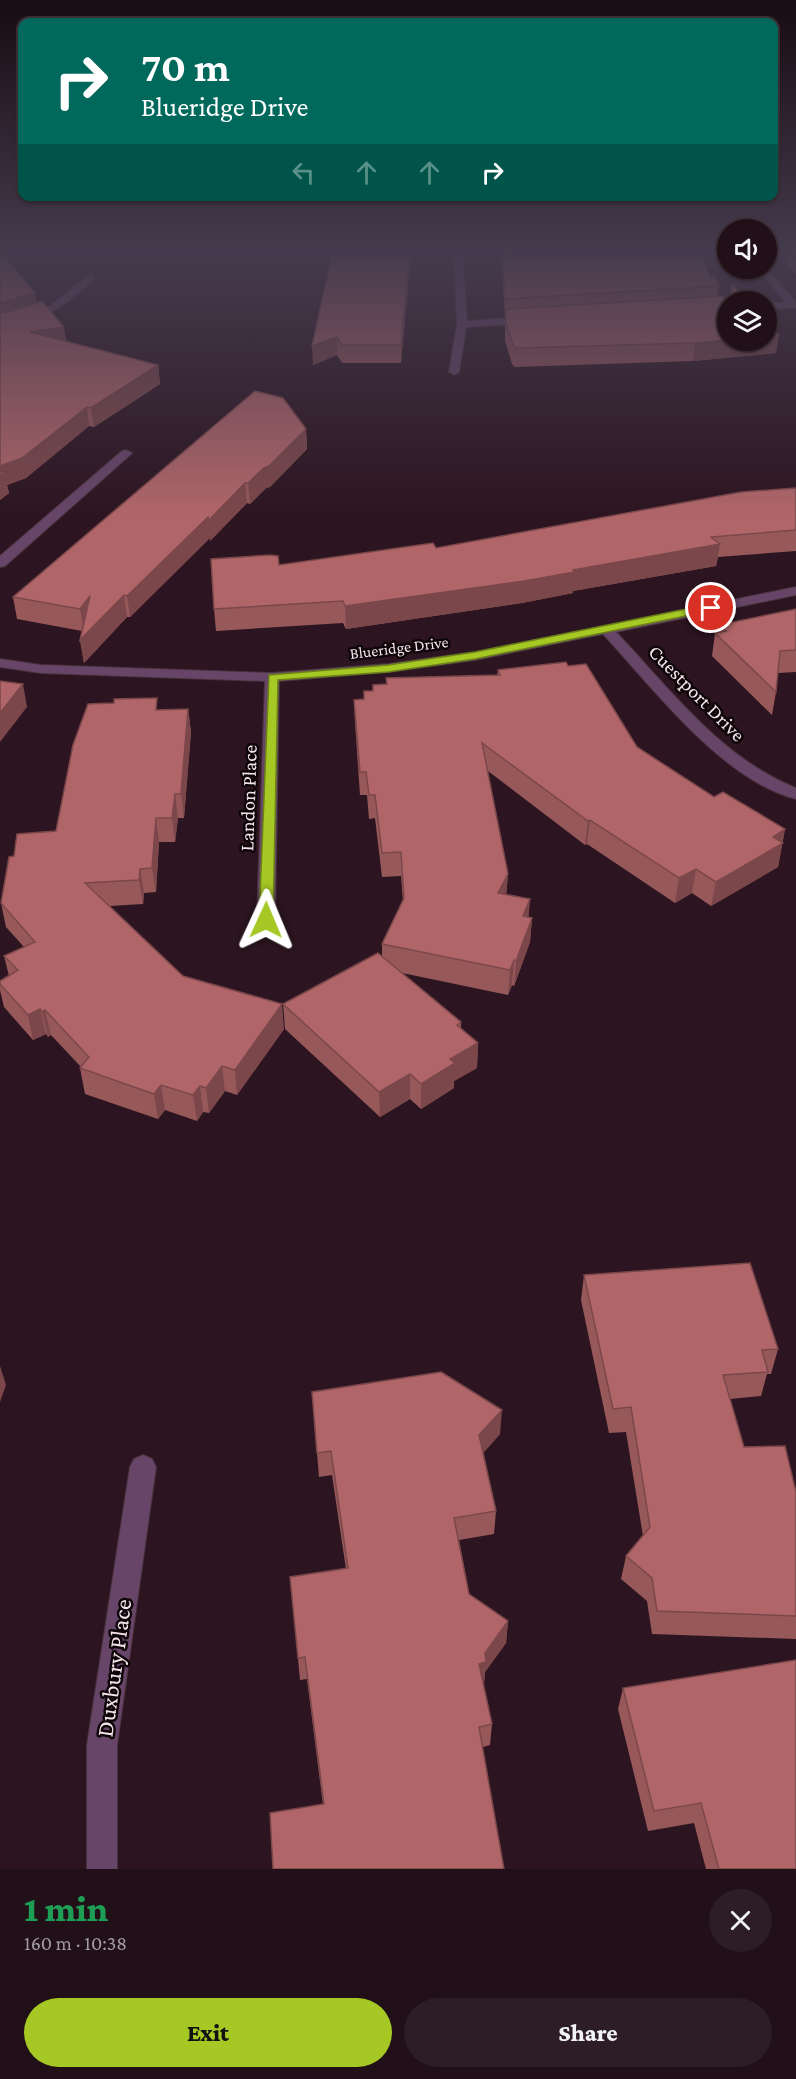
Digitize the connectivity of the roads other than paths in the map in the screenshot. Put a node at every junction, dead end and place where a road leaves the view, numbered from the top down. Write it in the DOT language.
graph roads {
  1 [pos="459,341"];
  2 [pos="454,372"];
  3 [pos="126,453"];
  4 [pos="0,563"];
  5 [pos="796,591"];
  6 [pos="606,629"];
  7 [pos="0,663"];
  8 [pos="272,677"];
  9 [pos="796,794"];
  10 [pos="266,920"];
  11 [pos="143,1467"];
  12 [pos="102,1869"];
  1 -- 2 [label="street"];
  3 -- 4 [label="street"];
  5 -- 6 [label="street, Blueridge Drive"];
  6 -- 8 [label="street, Blueridge Drive"];
  6 -- 9 [label="street, Cuestport Drive"];
  7 -- 8 [label="street, Blueridge Drive"];
  8 -- 10 [label="street, Landon Place"];
  11 -- 12 [label="street, Duxbury Place"];
}
